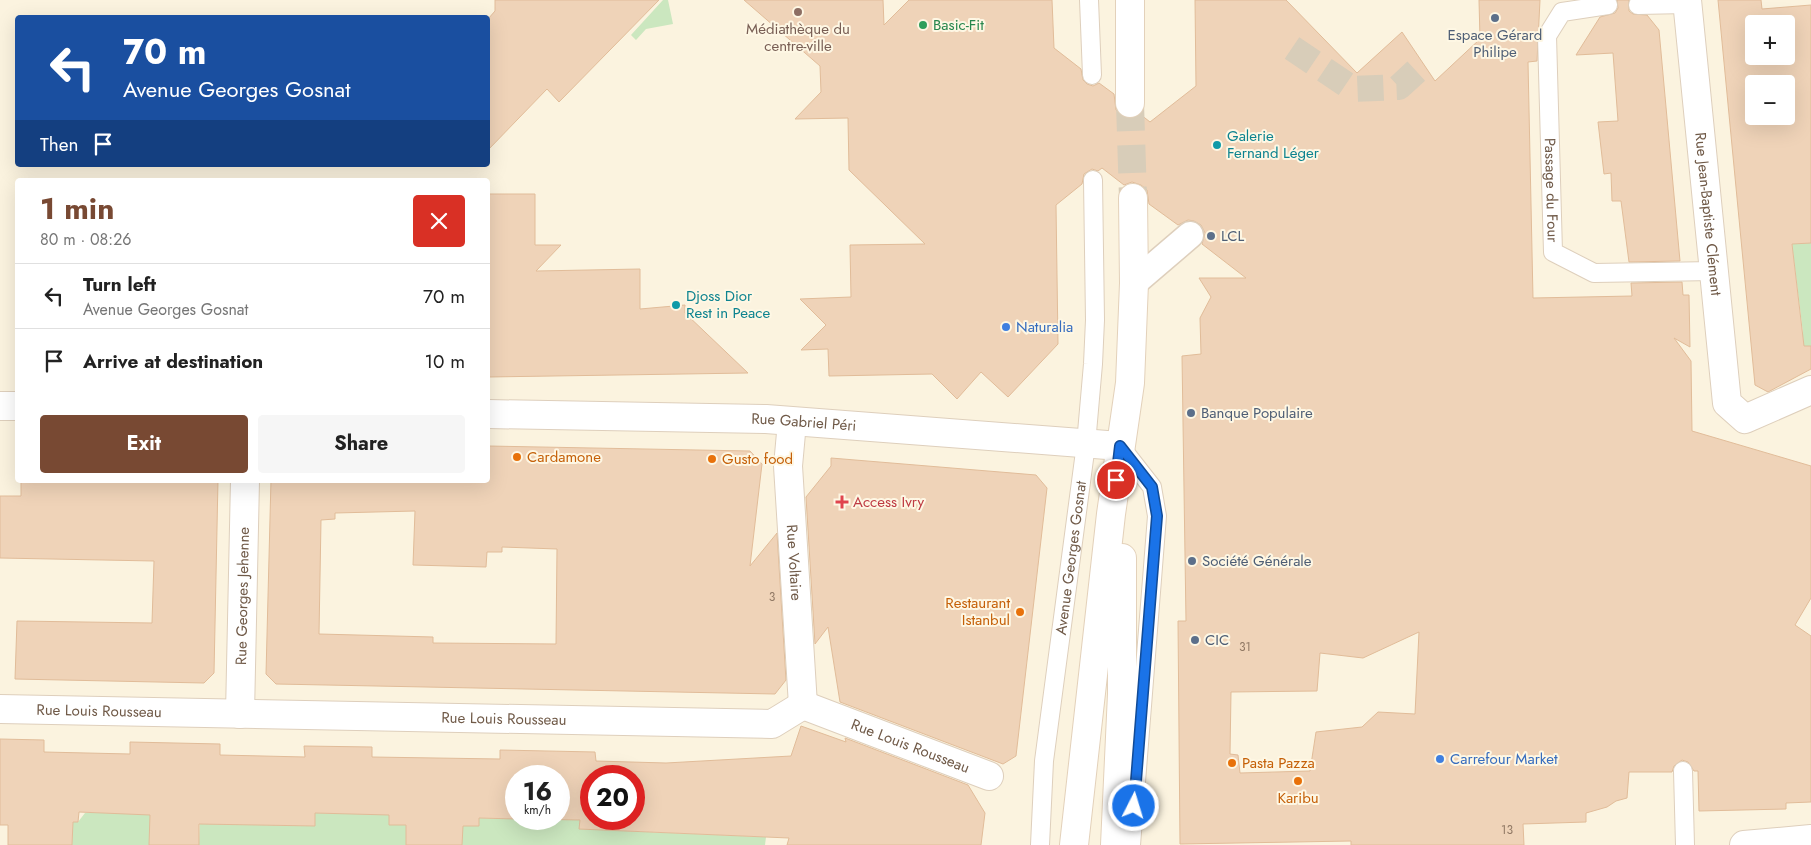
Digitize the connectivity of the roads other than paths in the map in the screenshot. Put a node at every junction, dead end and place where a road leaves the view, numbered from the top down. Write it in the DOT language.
graph roads {
  1 [pos="1089,0"];
  2 [pos="1130,0"];
  3 [pos="1687,2"];
  4 [pos="1638,5"];
  5 [pos="1608,6"];
  6 [pos="1092,75"];
  7 [pos="1130,103"];
  8 [pos="1094,180"];
  9 [pos="1133,198"];
  10 [pos="1190,235"];
  11 [pos="1714,271"];
  12 [pos="1134,283"];
  13 [pos="1811,390"];
  14 [pos="0,406"];
  15 [pos="15,406"];
  16 [pos="490,414"];
  17 [pos="792,422"];
  18 [pos="1086,444"];
  19 [pos="1120,446"];
  20 [pos="245,483"];
  21 [pos="804,705"];
  22 [pos="0,709"];
  23 [pos="240,714"];
  24 [pos="1683,771"];
  25 [pos="989,776"];
  26 [pos="1811,839"];
  27 [pos="1040,845"];
  28 [pos="1074,845"];
  29 [pos="1115,845"];
  30 [pos="1131,845"];
  31 [pos="1685,845"];
  32 [pos="1744,845"];
  1 -- 6 [label="lane"];
  2 -- 7 [label="street"];
  3 -- 4 [label="lane"];
  3 -- 11 [label="street, Rue Jean-Baptiste Clément"];
  5 -- 11 [label="lane, Passage du Four"];
  8 -- 18 [label="lane, Avenue Georges Gosnat"];
  9 -- 12 [label="street"];
  10 -- 12 [label="street"];
  11 -- 13 [label="street, Rue Jean-Baptiste Clément"];
  12 -- 19 [label="street"];
  14 -- 15 [label="street"];
  16 -- 17 [label="street, Rue Gabriel Péri"];
  17 -- 18 [label="street, Rue Gabriel Péri"];
  17 -- 21 [label="street, Rue Voltaire"];
  18 -- 19 [label="street, Rue Gabriel Péri"];
  18 -- 27 [label="lane, Avenue Georges Gosnat"];
  19 -- 28 [label="street"];
  19 -- 29 [label="street"];
  19 -- 30 [label="lane"];
  20 -- 23 [label="street, Rue Georges Jehenne"];
  21 -- 23 [label="street, Rue Louis Rousseau"];
  21 -- 25 [label="street, Rue Louis Rousseau"];
  22 -- 23 [label="street, Rue Louis Rousseau"];
  24 -- 31 [label="lane"];
  26 -- 32 [label="street"];
}
